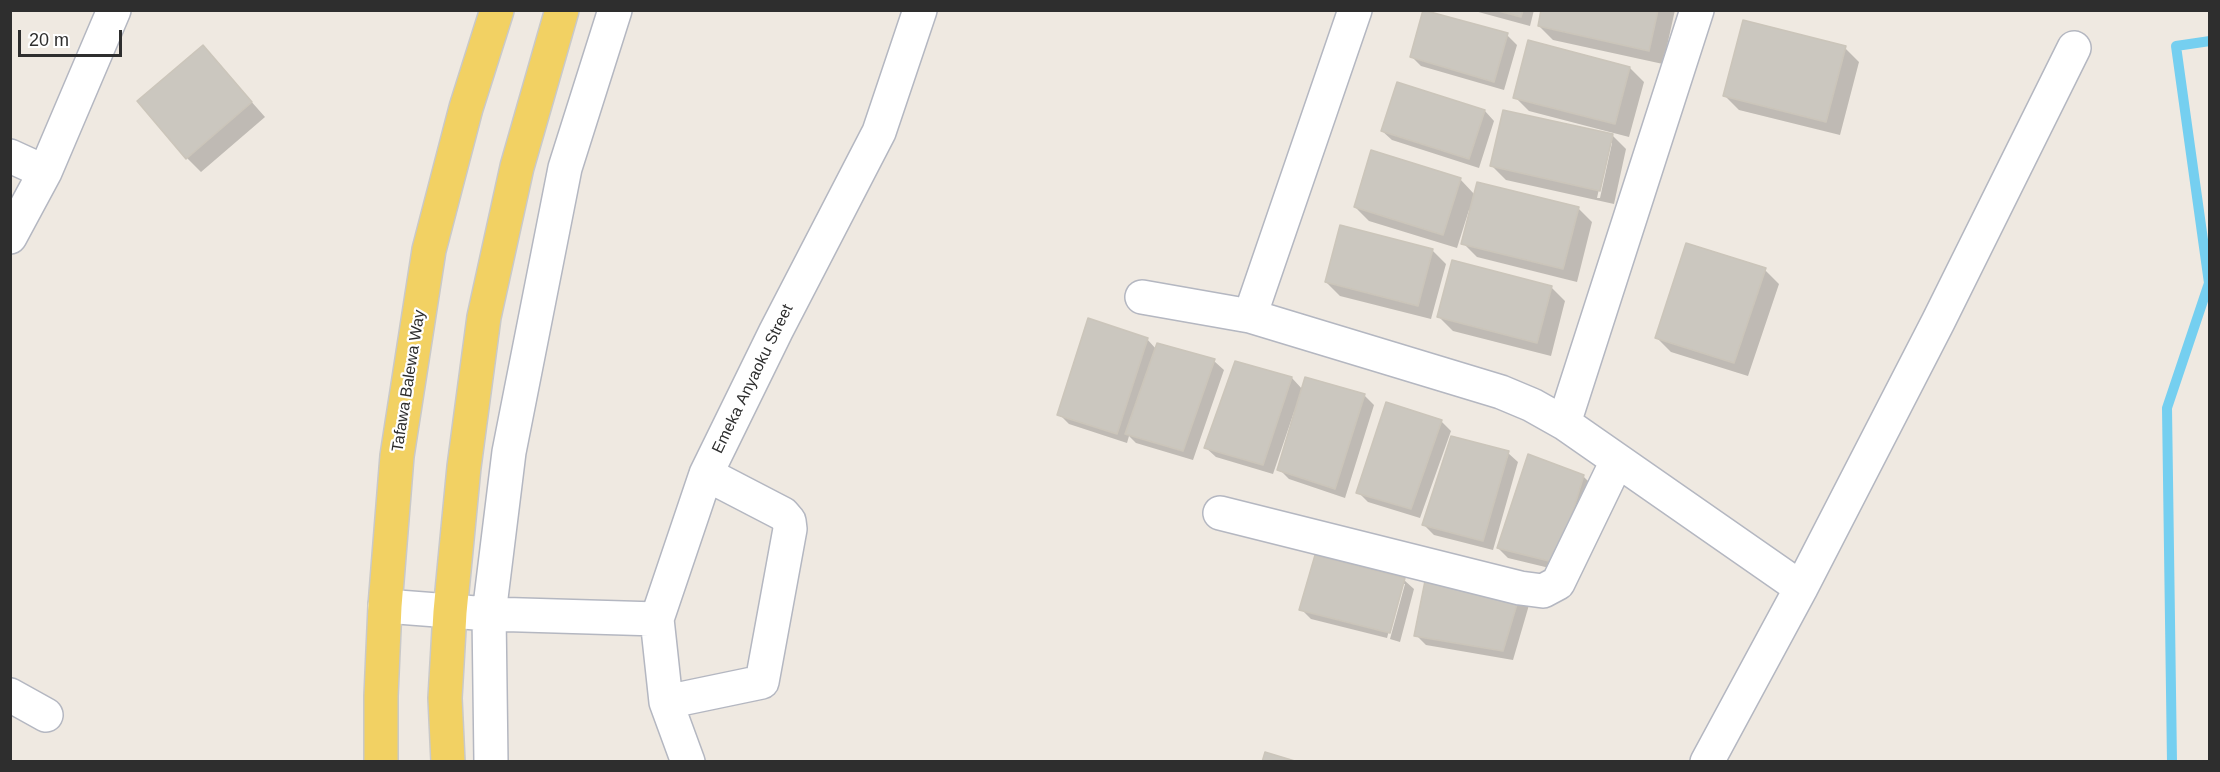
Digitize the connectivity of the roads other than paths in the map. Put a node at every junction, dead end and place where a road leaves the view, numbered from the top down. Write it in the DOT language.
graph roads {
  1 [pos="114,10"];
  2 [pos="497,10"];
  3 [pos="562,10"];
  4 [pos="615,10"];
  5 [pos="920,10"];
  6 [pos="1355,10"];
  7 [pos="1697,10"];
  8 [pos="2074,48"];
  9 [pos="10,156"];
  10 [pos="45,172"];
  11 [pos="10,237"];
  12 [pos="1142,297"];
  13 [pos="1250,316"];
  14 [pos="1563,423"];
  15 [pos="1617,461"];
  16 [pos="706,474"];
  17 [pos="1220,513"];
  18 [pos="1802,588"];
  19 [pos="385,606"];
  20 [pos="450,612"];
  21 [pos="489,614"];
  22 [pos="657,619"];
  23 [pos="10,694"];
  24 [pos="666,702"];
  25 [pos="46,715"];
  26 [pos="381,762"];
  27 [pos="447,762"];
  28 [pos="491,762"];
  29 [pos="688,762"];
  30 [pos="1707,762"];
  1 -- 10 [label="street"];
  2 -- 19 [label="main road, Tafawa Balewa Way"];
  3 -- 20 [label="main road"];
  4 -- 21 [label="street"];
  5 -- 16 [label="street, Emeka Anyaoku Street"];
  6 -- 13 [label="street"];
  7 -- 14 [label="street"];
  8 -- 18 [label="street"];
  9 -- 10 [label="street"];
  10 -- 11 [label="street"];
  12 -- 13 [label="street"];
  13 -- 14 [label="street"];
  14 -- 15 [label="street"];
  15 -- 17 [label="street"];
  15 -- 18 [label="street"];
  16 -- 22 [label="street, Emeka Anyaoku Street"];
  16 -- 24 [label="street"];
  18 -- 30 [label="street"];
  19 -- 20 [label="street"];
  19 -- 26 [label="main road, Tafawa Balewa Way"];
  20 -- 21 [label="street"];
  20 -- 27 [label="main road"];
  21 -- 22 [label="street"];
  21 -- 28 [label="street"];
  22 -- 24 [label="street, Emeka Anyaoku Street"];
  23 -- 25 [label="street"];
  24 -- 29 [label="street, Emeka Anyaoku Street"];
}
